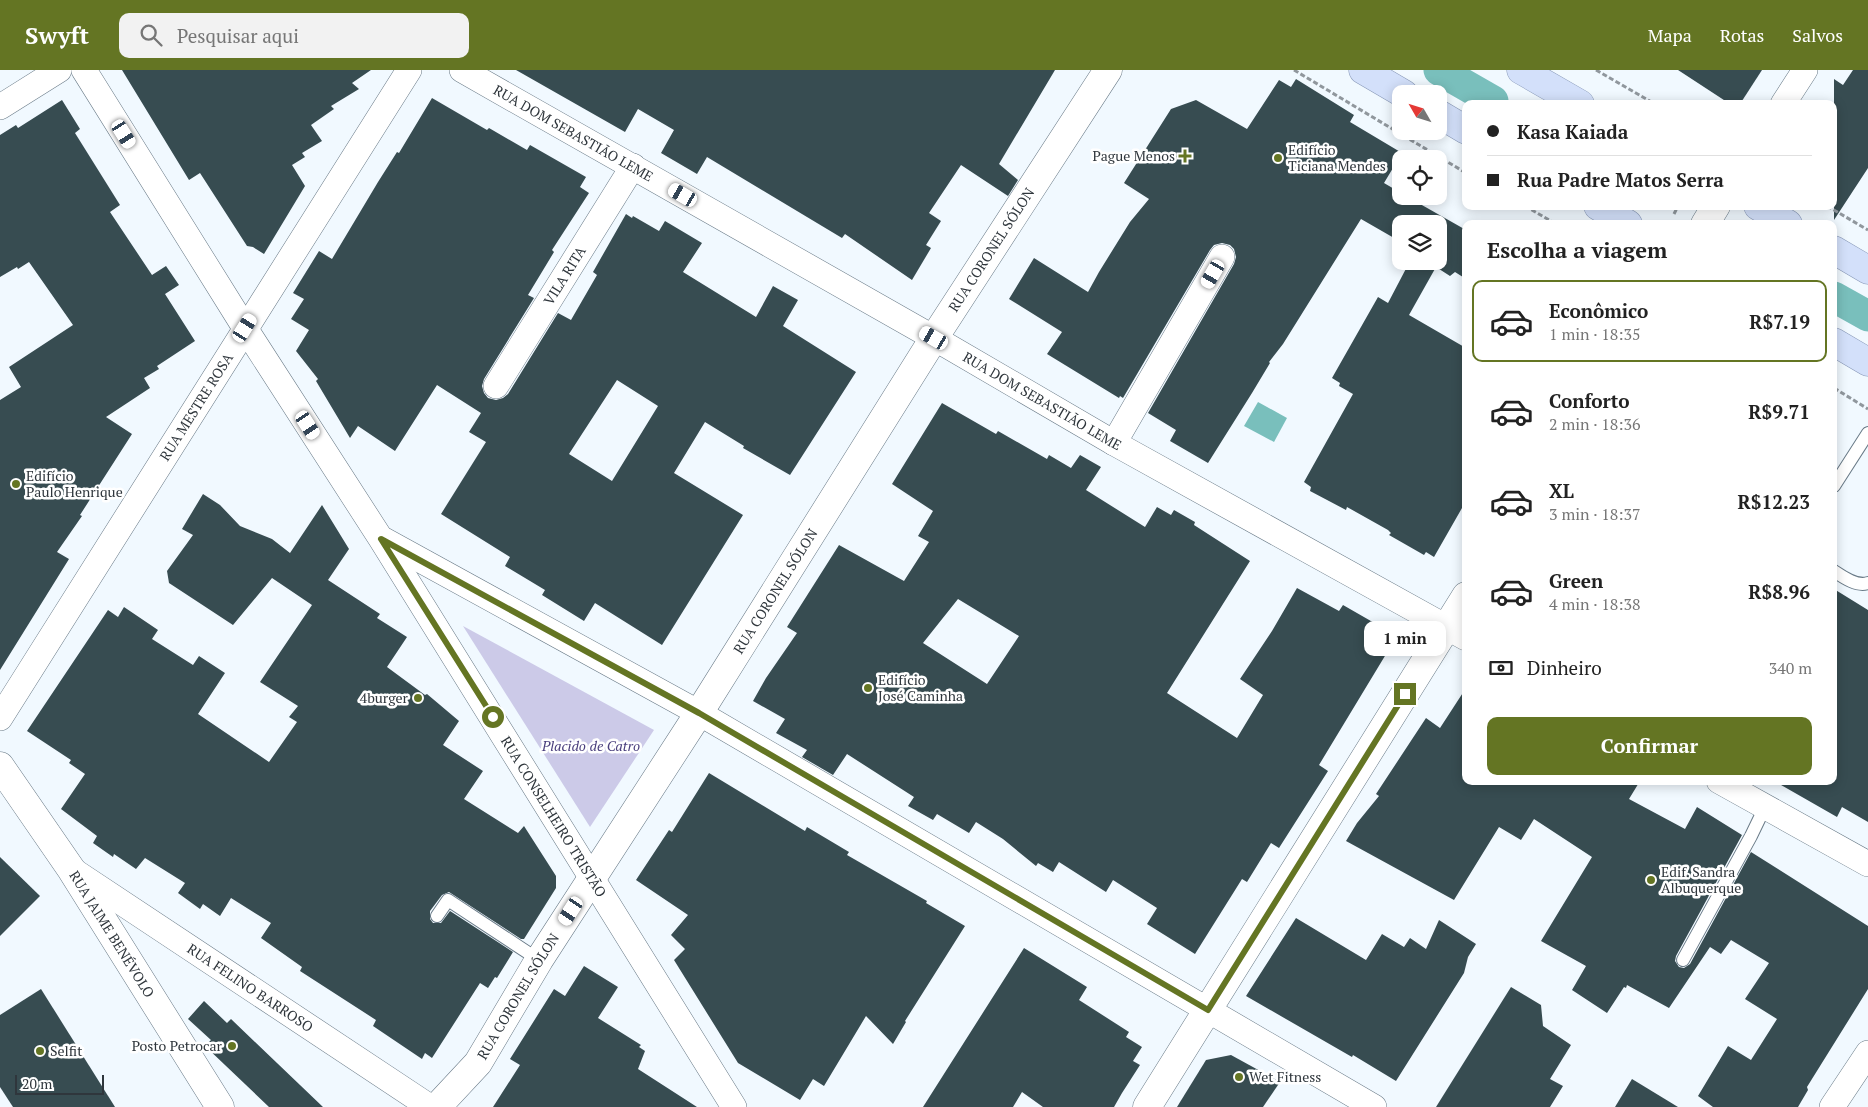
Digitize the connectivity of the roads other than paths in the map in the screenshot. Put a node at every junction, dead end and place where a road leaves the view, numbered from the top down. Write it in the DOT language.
graph roads {
  1 [pos="59,70"];
  2 [pos="84,70"];
  3 [pos="409,70"];
  4 [pos="462,70"];
  5 [pos="1108,70"];
  6 [pos="1362,70"];
  7 [pos="1521,70"];
  8 [pos="1806,70"];
  9 [pos="1392,87"];
  10 [pos="1573,100"];
  11 [pos="1786,100"];
  12 [pos="0,107"];
  13 [pos="1448,119"];
  14 [pos="1462,128"];
  15 [pos="633,166"];
  16 [pos="1605,210"];
  17 [pos="1765,210"];
  18 [pos="1621,220"];
  19 [pos="1781,220"];
  20 [pos="1837,252"];
  21 [pos="1222,257"];
  22 [pos="1868,270"];
  23 [pos="245,328"];
  24 [pos="934,338"];
  25 [pos="1837,344"];
  26 [pos="1868,362"];
  27 [pos="496,386"];
  28 [pos="1867,437"];
  29 [pos="1114,443"];
  30 [pos="1837,482"];
  31 [pos="381,539"];
  32 [pos="1837,573"];
  33 [pos="1868,583"];
  34 [pos="1462,610"];
  35 [pos="1456,632"];
  36 [pos="699,713"];
  37 [pos="0,718"];
  38 [pos="0,766"];
  39 [pos="1726,785"];
  40 [pos="1765,807"];
  41 [pos="1868,864"];
  42 [pos="71,869"];
  43 [pos="592,878"];
  44 [pos="437,916"];
  45 [pos="539,960"];
  46 [pos="1682,960"];
  47 [pos="1208,1010"];
  48 [pos="1868,1052"];
  49 [pos="220,1107"];
  50 [pos="430,1107"];
  51 [pos="437,1107"];
  52 [pos="734,1107"];
  53 [pos="1147,1107"];
  54 [pos="1374,1107"];
  55 [pos="1832,1107"];
  1 -- 12 [label="street"];
  2 -- 23 [label="street, RUA CONSELHEIRO TRISTÃO"];
  3 -- 23 [label="street, RUA MESTRE ROSA"];
  4 -- 15 [label="street, RUA DOM SEBASTIÃO LEME"];
  5 -- 24 [label="street, RUA CORONEL SÓLON"];
  6 -- 9 [label="main road"];
  7 -- 10 [label="main road"];
  8 -- 11 [label="street"];
  13 -- 14 [label="main road"];
  15 -- 24 [label="street, RUA DOM SEBASTIÃO LEME"];
  15 -- 27 [label="street, VILA RITA"];
  16 -- 18 [label="main road"];
  17 -- 19 [label="main road"];
  20 -- 22 [label="main road"];
  21 -- 29 [label="street"];
  23 -- 31 [label="street, RUA CONSELHEIRO TRISTÃO"];
  23 -- 37 [label="street, RUA MESTRE ROSA"];
  24 -- 29 [label="street, RUA DOM SEBASTIÃO LEME"];
  24 -- 36 [label="street, RUA CORONEL SÓLON"];
  25 -- 26 [label="main road"];
  28 -- 30 [label="lane"];
  29 -- 35 [label="street, RUA DOM SEBASTIÃO LEME"];
  31 -- 36 [label="street"];
  31 -- 43 [label="street, RUA CONSELHEIRO TRISTÃO"];
  32 -- 33 [label="lane"];
  34 -- 35 [label="street"];
  35 -- 47 [label="street"];
  36 -- 43 [label="street, RUA CORONEL SÓLON"];
  36 -- 47 [label="street"];
  38 -- 42 [label="street, RUA JAIME BENÉVOLO"];
  39 -- 40 [label="street"];
  40 -- 41 [label="street"];
  40 -- 46 [label="lane"];
  42 -- 49 [label="street, RUA JAIME BENÉVOLO"];
  42 -- 50 [label="street, RUA FELINO BARROSO"];
  43 -- 45 [label="street, RUA CORONEL SÓLON"];
  43 -- 52 [label="street, RUA CONSELHEIRO TRISTÃO"];
  44 -- 45 [label="lane"];
  45 -- 51 [label="street, RUA CORONEL SÓLON"];
  47 -- 53 [label="street"];
  47 -- 54 [label="street"];
  48 -- 55 [label="street"];
}
